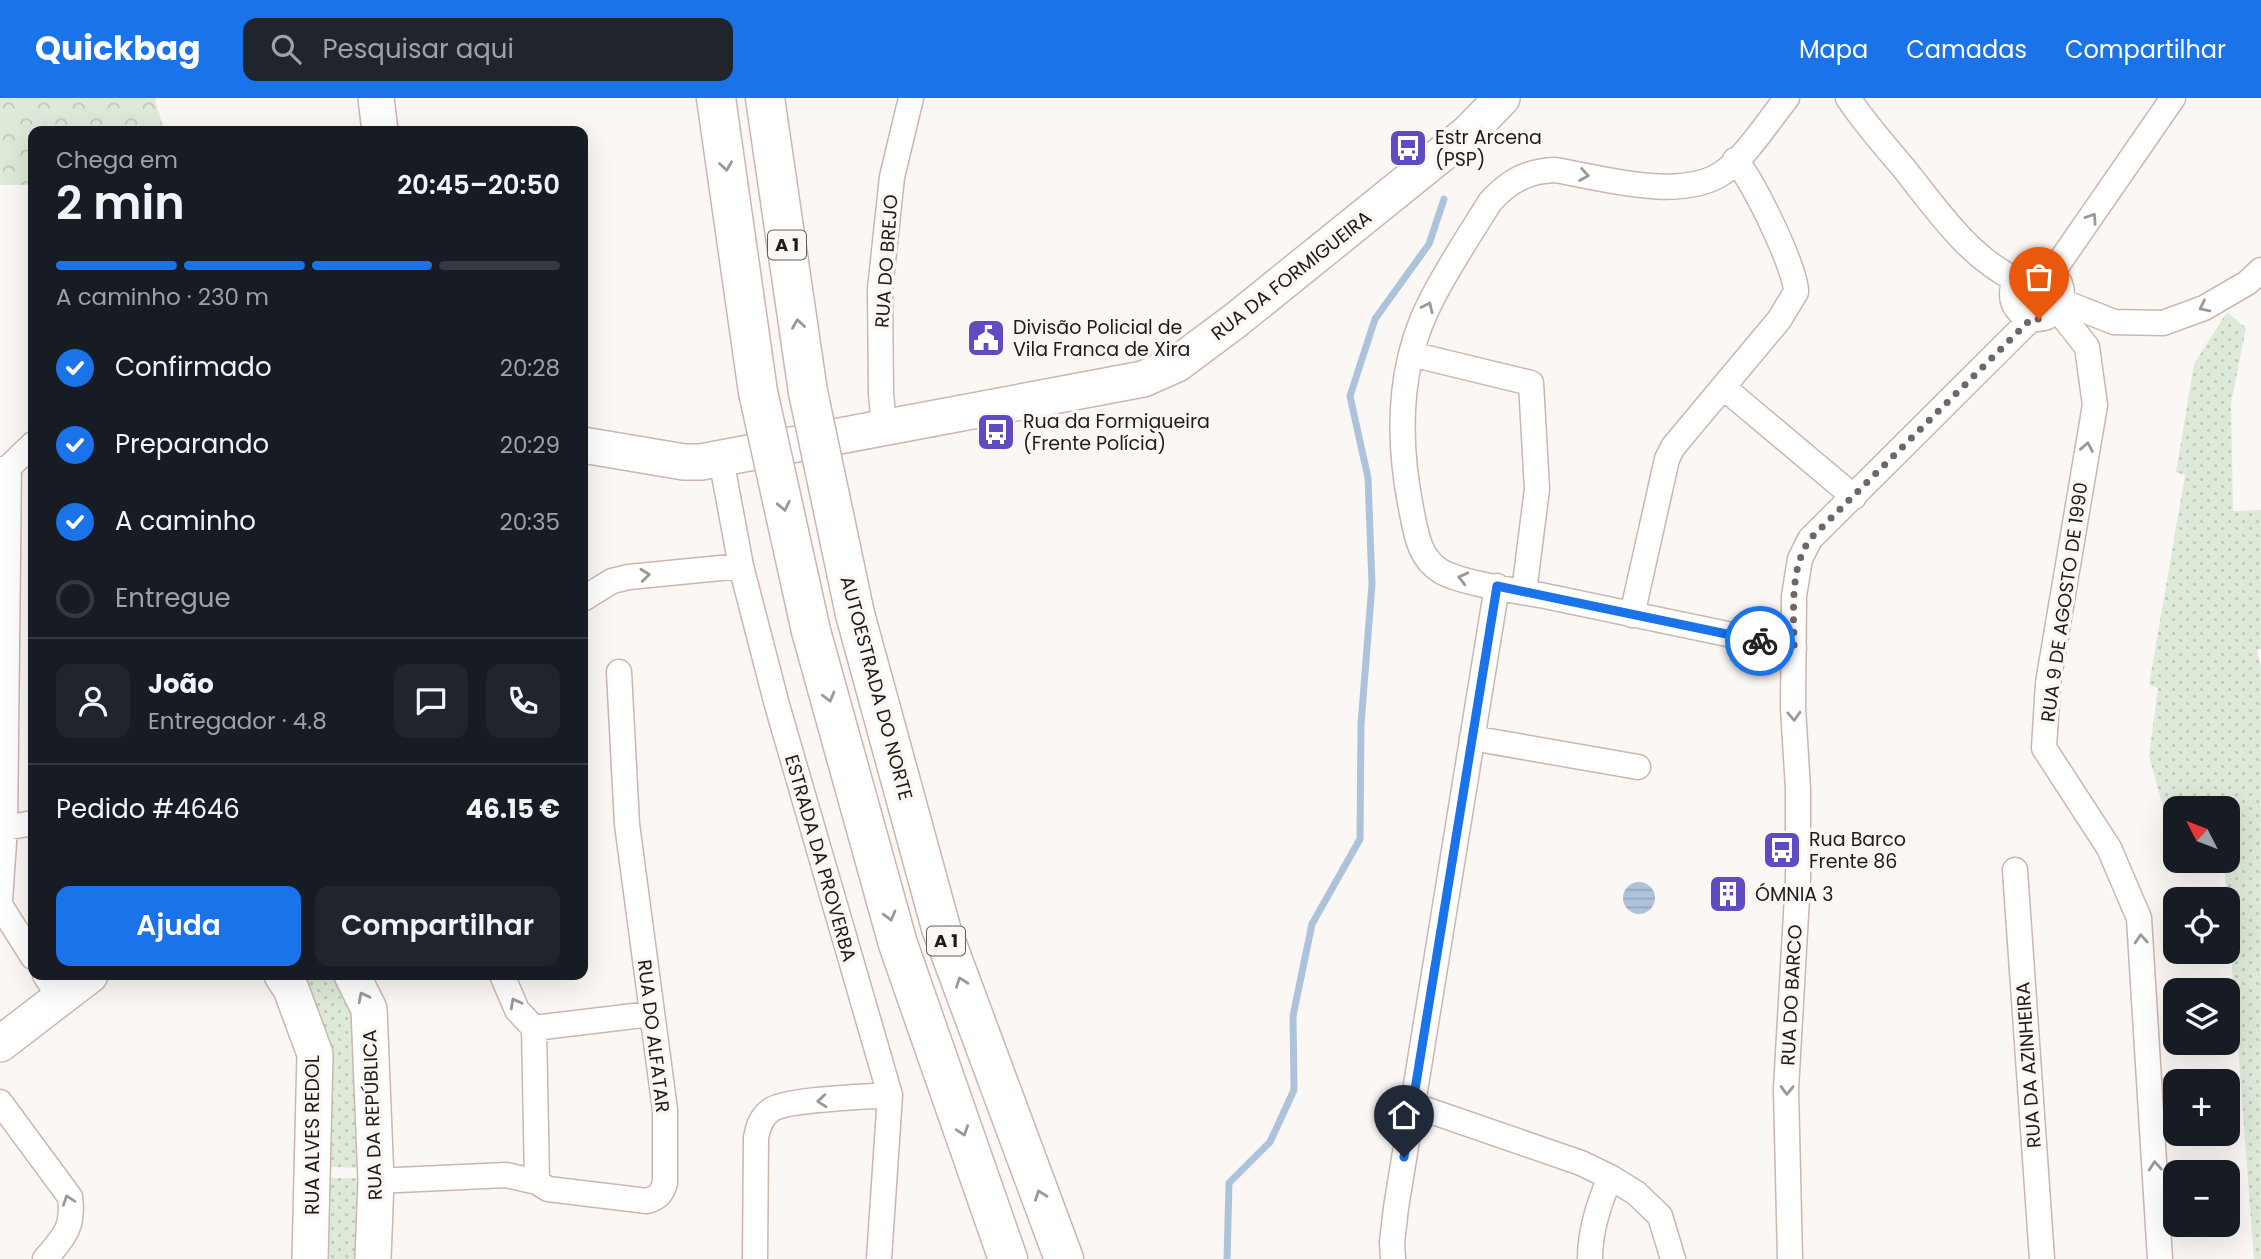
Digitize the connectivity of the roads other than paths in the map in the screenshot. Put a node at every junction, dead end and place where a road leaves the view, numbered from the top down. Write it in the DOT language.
graph roads {
  1 [pos="376,98"];
  2 [pos="716,98"];
  3 [pos="765,98"];
  4 [pos="911,98"];
  5 [pos="1502,98"];
  6 [pos="1787,98"];
  7 [pos="1848,98"];
  8 [pos="2173,98"];
  9 [pos="379,126"];
  10 [pos="1735,160"];
  11 [pos="2261,270"];
  12 [pos="2052,273"];
  13 [pos="2016,280"];
  14 [pos="2059,305"];
  15 [pos="2032,318"];
  16 [pos="1412,354"];
  17 [pos="1723,387"];
  18 [pos="884,427"];
  19 [pos="588,446"];
  20 [pos="28,448"];
  21 [pos="721,459"];
  22 [pos="4,469"];
  23 [pos="1854,497"];
  24 [pos="741,566"];
  25 [pos="1497,586"];
  26 [pos="1524,592"];
  27 [pos="588,596"];
  28 [pos="1632,615"];
  29 [pos="1794,648"];
  30 [pos="620,672"];
  31 [pos="1472,738"];
  32 [pos="1637,766"];
  33 [pos="28,825"];
  34 [pos="5,828"];
  35 [pos="2015,870"];
  36 [pos="0,903"];
  37 [pos="28,949"];
  38 [pos="73,980"];
  39 [pos="285,980"];
  40 [pos="354,980"];
  41 [pos="504,980"];
  42 [pos="52,986"];
  43 [pos="651,1014"];
  44 [pos="534,1028"];
  45 [pos="0,1044"];
  46 [pos="890,1095"];
  47 [pos="0,1102"];
  48 [pos="1413,1105"];
  49 [pos="1610,1177"];
  50 [pos="376,1181"];
  51 [pos="537,1182"];
  52 [pos="45,1259"];
  53 [pos="310,1259"];
  54 [pos="373,1259"];
  55 [pos="755,1259"];
  56 [pos="879,1259"];
  57 [pos="1008,1259"];
  58 [pos="1064,1259"];
  59 [pos="1393,1259"];
  60 [pos="1590,1259"];
  61 [pos="1673,1259"];
  62 [pos="1790,1259"];
  63 [pos="2042,1259"];
  64 [pos="2160,1259"];
  1 -- 9 [label="street"];
  2 -- 57 [label="highway, A 1, one-way, bridge"];
  58 -- 3 [label="highway, AUTOESTRADA DO NORTE / A 1, one-way, bridge"];
  4 -- 18 [label="street, RUA DO BREJO"];
  5 -- 18 [label="street, RUA DA FORMIGUEIRA"];
  6 -- 10 [label="street"];
  7 -- 13 [label="street"];
  12 -- 8 [label="street, one-way"];
  16 -- 10 [label="street, one-way"];
  10 -- 17 [label="street"];
  11 -- 14 [label="street, one-way"];
  12 -- 13 [label="street"];
  12 -- 14 [label="street"];
  13 -- 15 [label="street"];
  14 -- 15 [label="street"];
  64 -- 14 [label="street, RUA 9 DE AGOSTO DE 1990, one-way"];
  15 -- 23 [label="street, RUA DO BARCO"];
  25 -- 16 [label="street, one-way"];
  16 -- 26 [label="street"];
  17 -- 23 [label="street"];
  17 -- 28 [label="street"];
  18 -- 21 [label="street, RUA DA FORMIGUEIRA"];
  19 -- 21 [label="street, RUA DA FORMIGUEIRA"];
  20 -- 22 [label="street"];
  21 -- 24 [label="street, ESTRADA DA PROVERBA"];
  22 -- 34 [label="street"];
  23 -- 29 [label="street, RUA DO BARCO"];
  27 -- 24 [label="street, one-way"];
  24 -- 46 [label="street, ESTRADA DA PROVERBA"];
  25 -- 26 [label="street"];
  25 -- 31 [label="street"];
  26 -- 28 [label="street"];
  28 -- 29 [label="street"];
  29 -- 62 [label="street, RUA DO BARCO, one-way"];
  30 -- 43 [label="street, RUA DO ALFATAR"];
  31 -- 32 [label="street"];
  31 -- 48 [label="street"];
  33 -- 34 [label="street"];
  34 -- 36 [label="street"];
  35 -- 63 [label="street, RUA DA AZINHEIRA"];
  36 -- 37 [label="street"];
  38 -- 42 [label="street"];
  39 -- 53 [label="street, RUA ALVES REDOL"];
  50 -- 40 [label="street, RUA DA REPÚBLICA, one-way"];
  44 -- 41 [label="street, one-way"];
  42 -- 45 [label="street"];
  43 -- 44 [label="street"];
  43 -- 51 [label="street, RUA DO ALFATAR"];
  44 -- 51 [label="street"];
  46 -- 55 [label="street, one-way"];
  46 -- 56 [label="street, ESTRADA DA PROVERBA"];
  52 -- 47 [label="street, one-way"];
  48 -- 49 [label="street"];
  48 -- 59 [label="street"];
  49 -- 60 [label="street"];
  49 -- 61 [label="street"];
  50 -- 51 [label="street, RUA DO ALFATAR"];
  50 -- 54 [label="street, RUA DA REPÚBLICA"];
}
